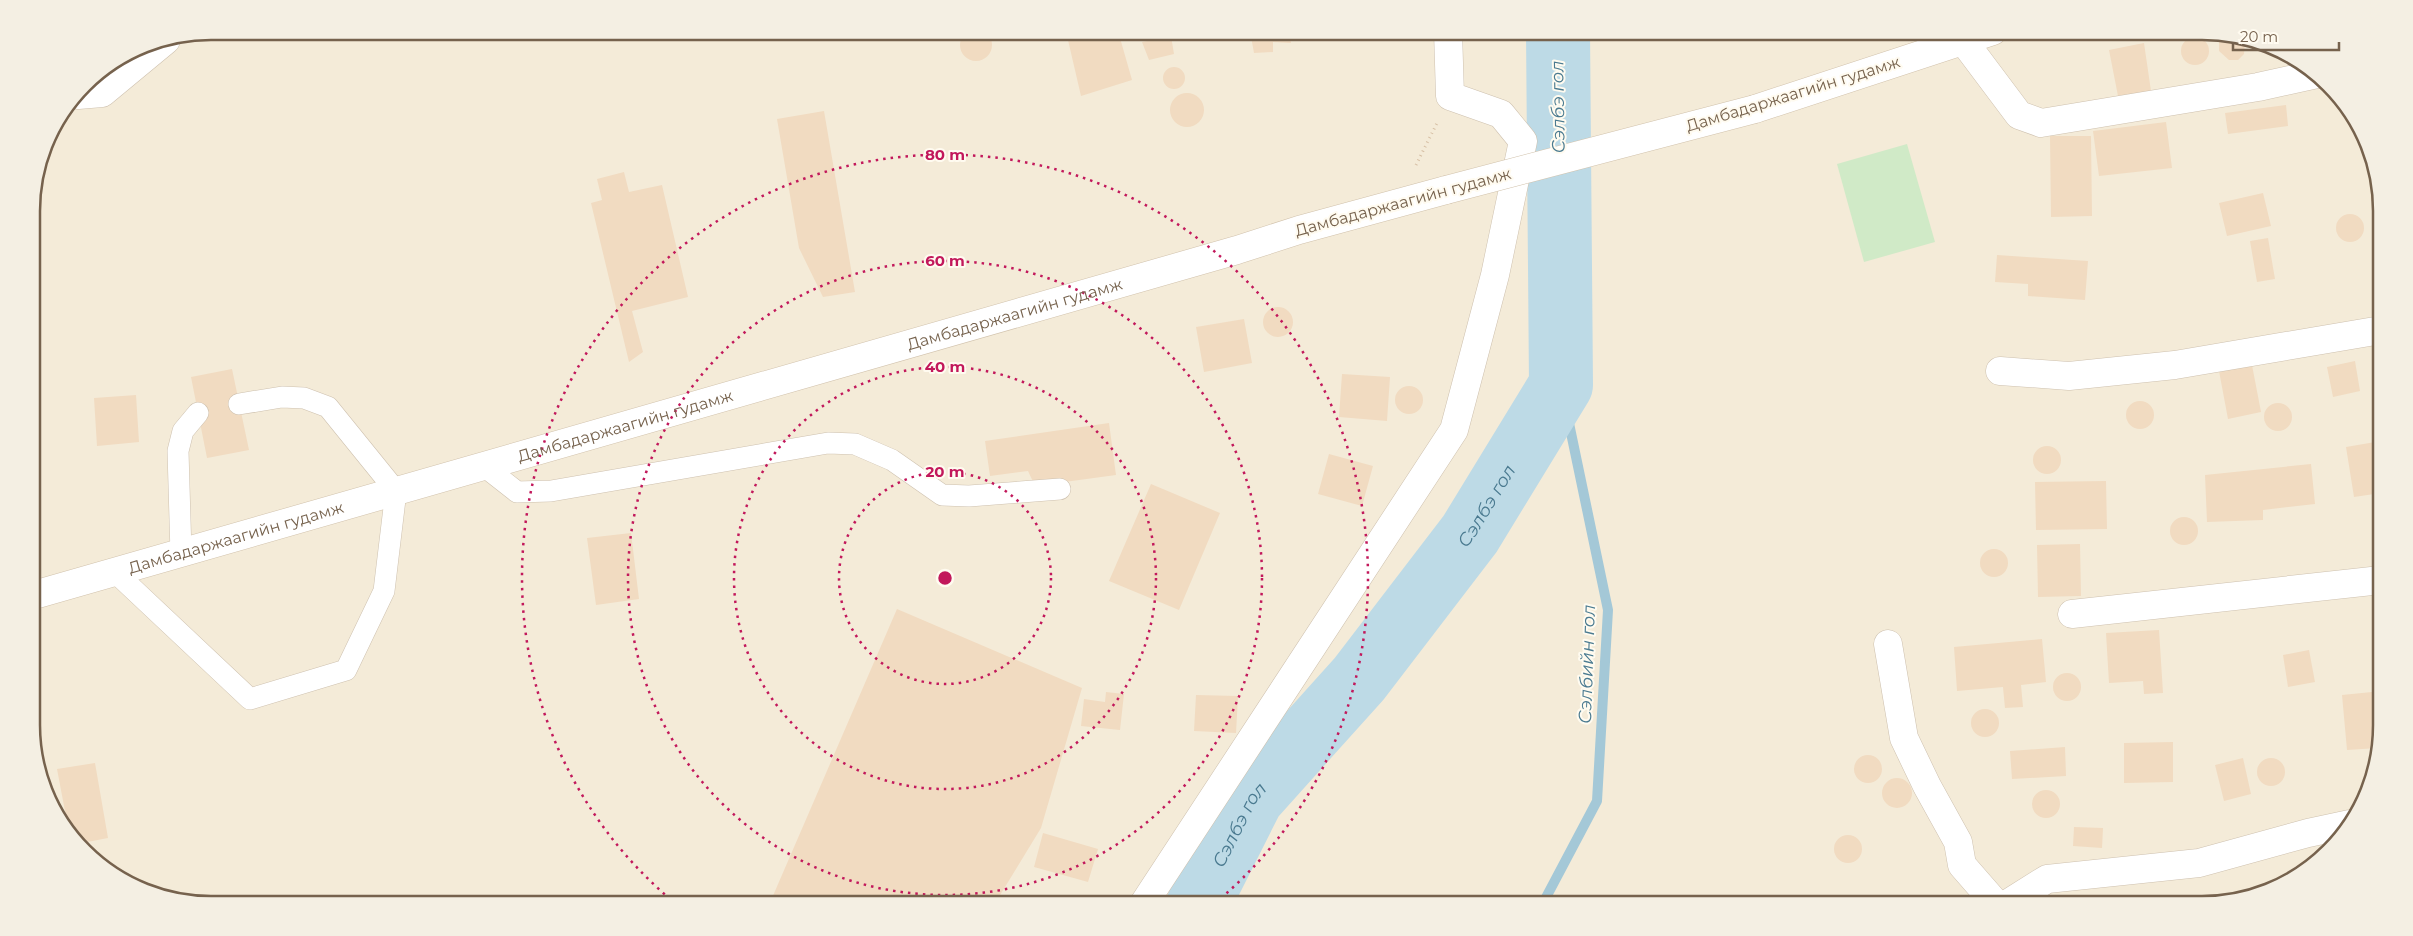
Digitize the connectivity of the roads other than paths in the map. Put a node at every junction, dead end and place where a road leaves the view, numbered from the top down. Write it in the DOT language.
graph roads {
  1 [pos="1448,40"];
  2 [pos="1949,40"];
  3 [pos="1963,40"];
  4 [pos="154,50"];
  5 [pos="2307,76"];
  6 [pos="86,94"];
  7 [pos="2373,331"];
  8 [pos="2000,371"];
  9 [pos="239,404"];
  10 [pos="198,414"];
  11 [pos="484,466"];
  12 [pos="1060,489"];
  13 [pos="396,491"];
  14 [pos="181,554"];
  15 [pos="115,572"];
  16 [pos="2373,581"];
  17 [pos="40,592"];
  18 [pos="2072,614"];
  19 [pos="1888,644"];
  20 [pos="2340,826"];
  21 [pos="1149,896"];
  22 [pos="1989,896"];
  23 [pos="2019,896"];
  1 -- 21 [label="street"];
  2 -- 11 [label="street, Дамбадаржаагийн гудамж, bridge"];
  3 -- 5 [label="street"];
  4 -- 6 [label="street"];
  7 -- 8 [label="street"];
  9 -- 13 [label="lane"];
  10 -- 14 [label="lane"];
  11 -- 12 [label="lane"];
  11 -- 13 [label="street, Дамбадаржаагийн гудамж"];
  13 -- 14 [label="street, Дамбадаржаагийн гудамж"];
  13 -- 15 [label="lane"];
  14 -- 15 [label="street, Дамбадаржаагийн гудамж"];
  15 -- 17 [label="street, Дамбадаржаагийн гудамж"];
  16 -- 18 [label="street"];
  19 -- 22 [label="street"];
  20 -- 23 [label="street"];
}
